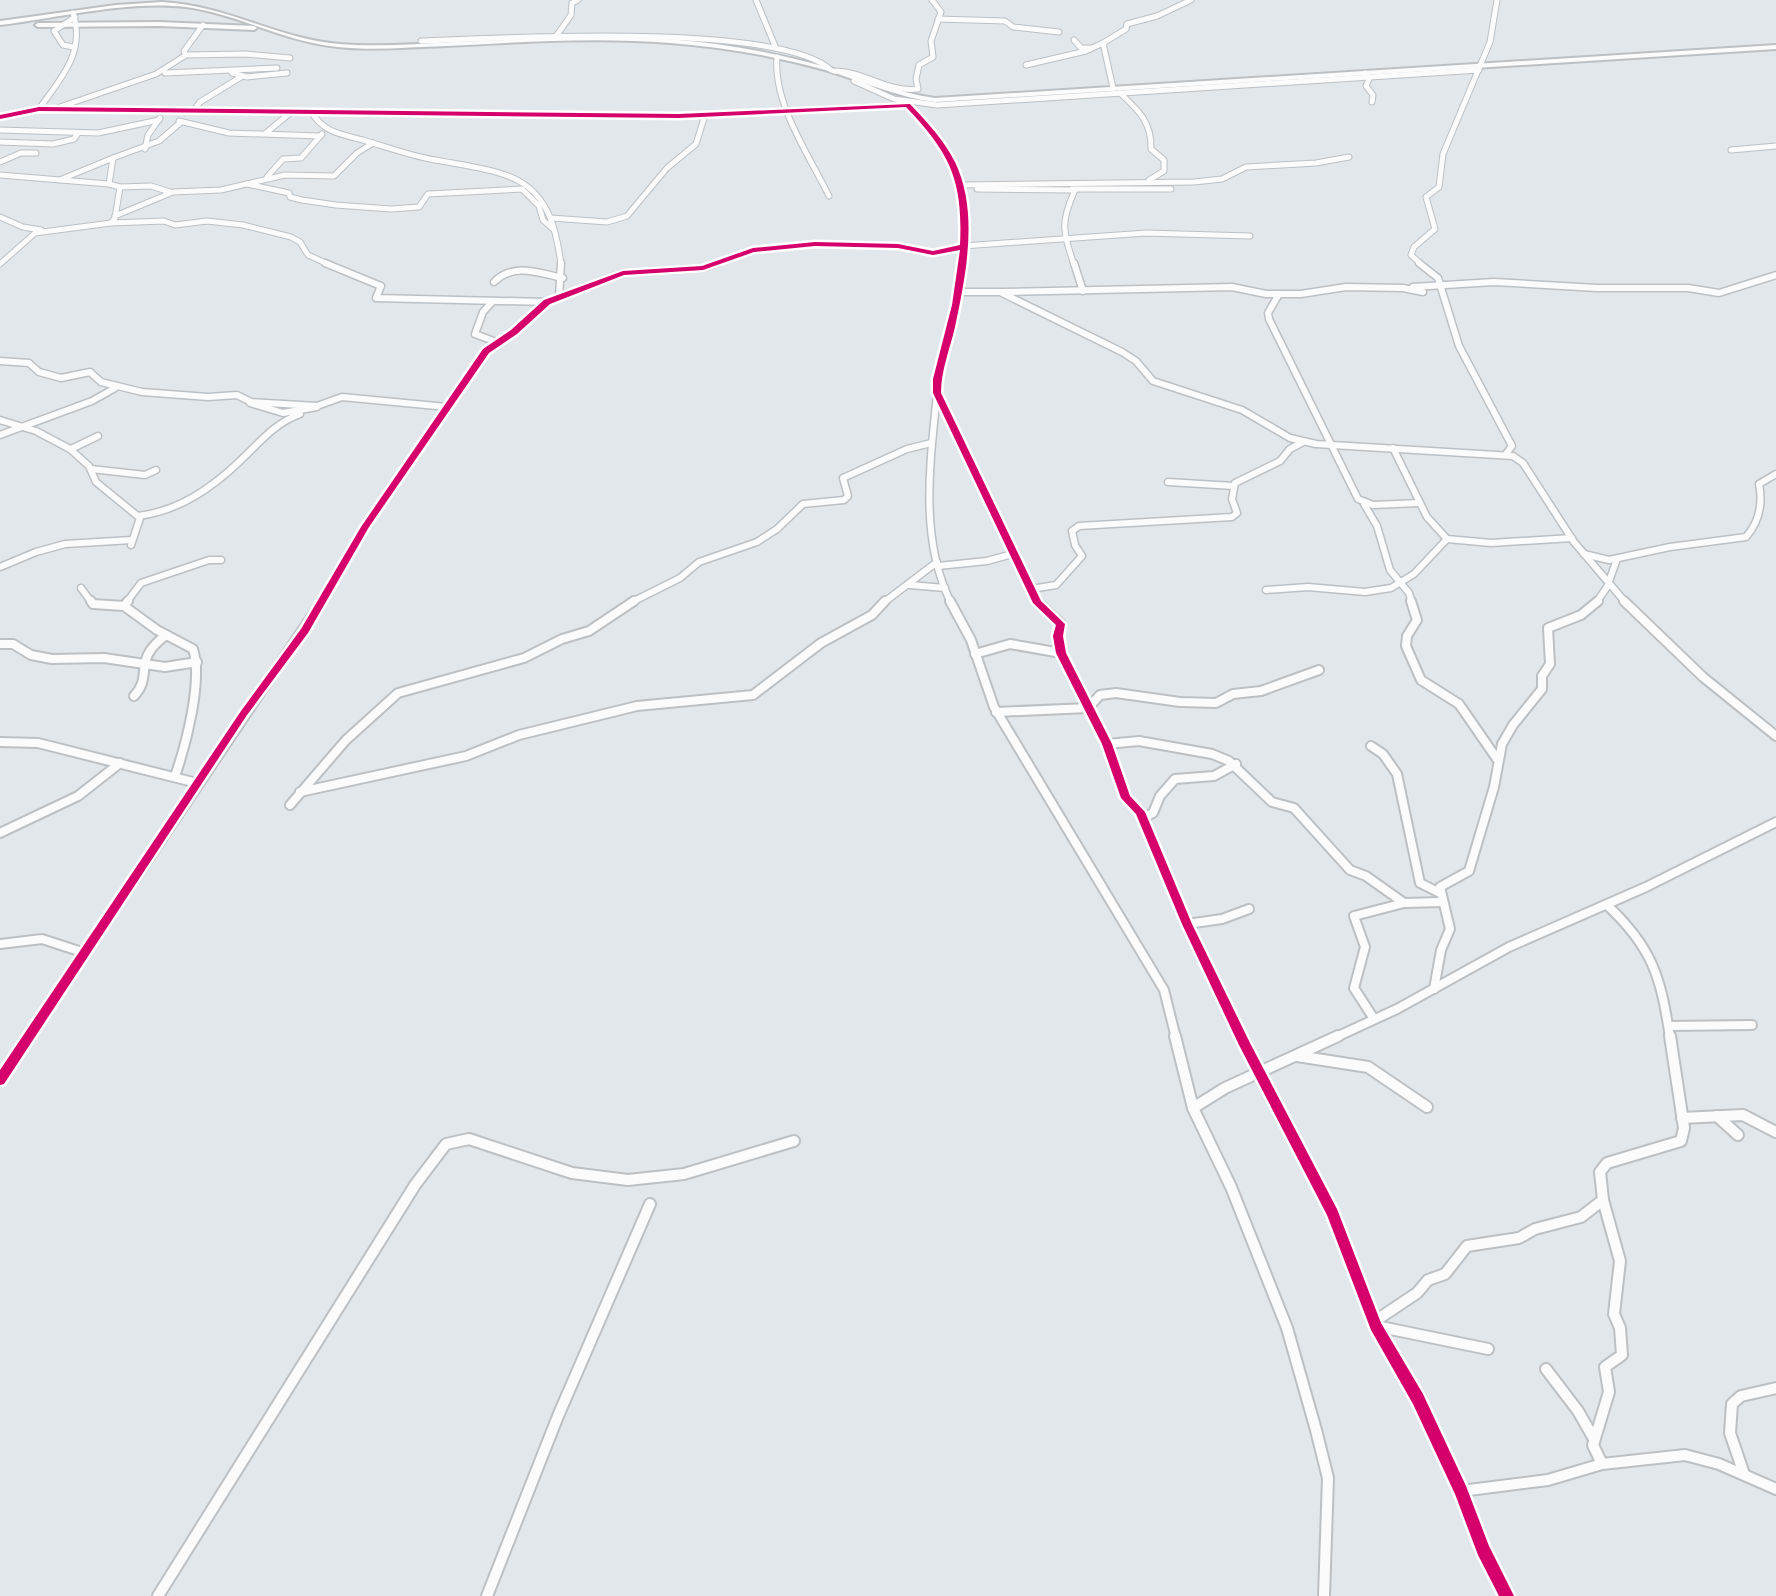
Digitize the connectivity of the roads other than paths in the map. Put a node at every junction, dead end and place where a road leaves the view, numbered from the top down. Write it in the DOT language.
graph roads {
  1 [pos="756,0"];
  2 [pos="932,0"];
  3 [pos="1191,0"];
  4 [pos="1497,0"];
  5 [pos="574,1"];
  6 [pos="75,18"];
  7 [pos="938,19"];
  8 [pos="61,24"];
  9 [pos="0,25"];
  10 [pos="203,25"];
  11 [pos="273,30"];
  12 [pos="1059,32"];
  13 [pos="557,35"];
  14 [pos="1074,40"];
  15 [pos="421,41"];
  16 [pos="760,46"];
  17 [pos="775,46"];
  18 [pos="1103,46"];
  19 [pos="73,47"];
  20 [pos="1095,48"];
  21 [pos="1774,48"];
  22 [pos="752,51"];
  23 [pos="186,55"];
  24 [pos="777,57"];
  25 [pos="290,58"];
  26 [pos="1026,65"];
  27 [pos="277,68"];
  28 [pos="1480,68"];
  29 [pos="169,69"];
  30 [pos="223,70"];
  31 [pos="833,71"];
  32 [pos="176,72"];
  33 [pos="287,73"];
  34 [pos="156,74"];
  35 [pos="1366,75"];
  36 [pos="241,77"];
  37 [pos="856,79"];
  38 [pos="1117,91"];
  39 [pos="1372,102"];
  40 [pos="909,103"];
  41 [pos="39,109"];
  42 [pos="53,110"];
  43 [pos="185,111"];
  44 [pos="193,111"];
  45 [pos="165,112"];
  46 [pos="290,112"];
  47 [pos="311,112"];
  48 [pos="790,112"];
  49 [pos="705,115"];
  50 [pos="0,117"];
  51 [pos="159,120"];
  52 [pos="180,123"];
  53 [pos="0,130"];
  54 [pos="24,130"];
  55 [pos="78,133"];
  56 [pos="266,133"];
  57 [pos="323,133"];
  58 [pos="148,135"];
  59 [pos="160,139"];
  60 [pos="3,143"];
  61 [pos="373,143"];
  62 [pos="1776,146"];
  63 [pos="145,149"];
  64 [pos="1731,150"];
  65 [pos="36,153"];
  66 [pos="1349,157"];
  67 [pos="113,158"];
  68 [pos="0,162"];
  69 [pos="510,174"];
  70 [pos="0,175"];
  71 [pos="267,178"];
  72 [pos="60,180"];
  73 [pos="1106,182"];
  74 [pos="1139,182"];
  75 [pos="109,184"];
  76 [pos="247,184"];
  77 [pos="120,187"];
  78 [pos="960,188"];
  79 [pos="520,189"];
  80 [pos="1072,189"];
  81 [pos="1171,189"];
  82 [pos="283,190"];
  83 [pos="1105,191"];
  84 [pos="173,192"];
  85 [pos="829,196"];
  86 [pos="115,216"];
  87 [pos="0,217"];
  88 [pos="551,218"];
  89 [pos="111,223"];
  90 [pos="555,230"];
  91 [pos="46,231"];
  92 [pos="1250,236"];
  93 [pos="1066,241"];
  94 [pos="963,247"];
  95 [pos="0,264"];
  96 [pos="1776,275"];
  97 [pos="563,278"];
  98 [pos="494,282"];
  99 [pos="1439,285"];
  100 [pos="1403,288"];
  101 [pos="1083,291"];
  102 [pos="959,292"];
  103 [pos="1000,292"];
  104 [pos="1423,292"];
  105 [pos="1279,294"];
  106 [pos="559,296"];
  107 [pos="493,301"];
  108 [pos="547,302"];
  109 [pos="499,343"];
  110 [pos="0,361"];
  111 [pos="119,388"];
  112 [pos="937,393"];
  113 [pos="246,401"];
  114 [pos="320,406"];
  115 [pos="447,407"];
  116 [pos="300,414"];
  117 [pos="0,420"];
  118 [pos="28,427"];
  119 [pos="0,435"];
  120 [pos="98,436"];
  121 [pos="1304,442"];
  122 [pos="931,443"];
  123 [pos="1329,444"];
  124 [pos="1393,448"];
  125 [pos="71,449"];
  126 [pos="1506,454"];
  127 [pos="91,469"];
  128 [pos="156,470"];
  129 [pos="1776,474"];
  130 [pos="1168,482"];
  131 [pos="1234,486"];
  132 [pos="1420,503"];
  133 [pos="1364,504"];
  134 [pos="138,516"];
  135 [pos="1572,538"];
  136 [pos="1447,539"];
  137 [pos="1016,553"];
  138 [pos="1583,554"];
  139 [pos="1617,559"];
  140 [pos="221,560"];
  141 [pos="937,564"];
  142 [pos="0,567"];
  143 [pos="1399,583"];
  144 [pos="904,586"];
  145 [pos="1610,586"];
  146 [pos="81,588"];
  147 [pos="945,588"];
  148 [pos="1031,589"];
  149 [pos="1266,590"];
  150 [pos="124,606"];
  151 [pos="166,635"];
  152 [pos="0,644"];
  153 [pos="1061,653"];
  154 [pos="975,654"];
  155 [pos="197,662"];
  156 [pos="143,666"];
  157 [pos="1319,670"];
  158 [pos="134,696"];
  159 [pos="1088,708"];
  160 [pos="996,712"];
  161 [pos="1776,736"];
  162 [pos="1108,741"];
  163 [pos="0,742"];
  164 [pos="1371,746"];
  165 [pos="1497,759"];
  166 [pos="120,763"];
  167 [pos="1236,764"];
  168 [pos="175,776"];
  169 [pos="197,783"];
  170 [pos="300,792"];
  171 [pos="290,805"];
  172 [pos="1143,818"];
  173 [pos="1776,822"];
  174 [pos="0,833"];
  175 [pos="1441,897"];
  176 [pos="1404,903"];
  177 [pos="1607,905"];
  178 [pos="1249,909"];
  179 [pos="1187,924"];
  180 [pos="0,944"];
  181 [pos="85,953"];
  182 [pos="1434,989"];
  183 [pos="1374,1019"];
  184 [pos="1752,1025"];
  185 [pos="1669,1026"];
  186 [pos="1297,1056"];
  187 [pos="1261,1071"];
  188 [pos="0,1080"];
  189 [pos="1427,1107"];
  190 [pos="1193,1108"];
  191 [pos="1716,1116"];
  192 [pos="1682,1118"];
  193 [pos="1776,1132"];
  194 [pos="1738,1135"];
  195 [pos="794,1141"];
  196 [pos="1603,1200"];
  197 [pos="650,1204"];
  198 [pos="1375,1323"];
  199 [pos="1488,1349"];
  200 [pos="1546,1369"];
  201 [pos="1776,1388"];
  202 [pos="1594,1439"];
  203 [pos="1602,1464"];
  204 [pos="1744,1474"];
  205 [pos="1776,1489"];
  206 [pos="1461,1491"];
  207 [pos="158,1596"];
  208 [pos="487,1596"];
  209 [pos="1324,1596"];
  210 [pos="1507,1596"];
  1 -- 17 [label="street"];
  2 -- 7 [label="street"];
  3 -- 18 [label="street"];
  4 -- 28 [label="street"];
  5 -- 13 [label="street"];
  6 -- 8 [label="street"];
  6 -- 9 [label="street"];
  6 -- 10 [label="street"];
  6 -- 11 [label="street"];
  6 -- 19 [label="street"];
  7 -- 12 [label="street"];
  7 -- 31 [label="street"];
  8 -- 9 [label="street"];
  8 -- 19 [label="street"];
  10 -- 11 [label="street"];
  10 -- 23 [label="street"];
  11 -- 22 [label="street"];
  13 -- 15 [label="street"];
  13 -- 16 [label="street"];
  14 -- 20 [label="street"];
  16 -- 17 [label="street"];
  16 -- 22 [label="street"];
  17 -- 31 [label="street"];
  18 -- 20 [label="street"];
  18 -- 38 [label="street"];
  19 -- 41 [label="street"];
  20 -- 26 [label="street"];
  21 -- 28 [label="street"];
  22 -- 24 [label="street"];
  23 -- 25 [label="street"];
  23 -- 29 [label="street"];
  24 -- 31 [label="street"];
  24 -- 48 [label="street"];
  27 -- 30 [label="street"];
  28 -- 35 [label="street"];
  28 -- 99 [label="street"];
  29 -- 32 [label="street"];
  29 -- 34 [label="street"];
  30 -- 32 [label="street"];
  30 -- 36 [label="street"];
  31 -- 37 [label="street"];
  32 -- 34 [label="street"];
  33 -- 36 [label="street"];
  34 -- 42 [label="street"];
  35 -- 38 [label="street"];
  35 -- 39 [label="street"];
  36 -- 44 [label="street"];
  37 -- 38 [label="street"];
  37 -- 40 [label="street"];
  38 -- 40 [label="street"];
  38 -- 74 [label="street"];
  40 -- 48 [label="street"];
  40 -- 78 [label="street"];
  41 -- 42 [label="street"];
  41 -- 50 [label="street"];
  42 -- 45 [label="street"];
  43 -- 44 [label="street"];
  43 -- 45 [label="street"];
  43 -- 52 [label="street"];
  44 -- 46 [label="street"];
  45 -- 51 [label="street"];
  46 -- 47 [label="street"];
  46 -- 56 [label="street"];
  47 -- 49 [label="street"];
  47 -- 57 [label="street"];
  48 -- 49 [label="street"];
  48 -- 85 [label="street"];
  49 -- 88 [label="street"];
  51 -- 55 [label="street"];
  51 -- 58 [label="street"];
  52 -- 56 [label="street"];
  52 -- 59 [label="street"];
  53 -- 54 [label="street"];
  54 -- 55 [label="street"];
  54 -- 60 [label="street"];
  55 -- 60 [label="street"];
  56 -- 57 [label="street"];
  57 -- 61 [label="street"];
  57 -- 71 [label="street"];
  58 -- 59 [label="street"];
  58 -- 63 [label="street"];
  59 -- 63 [label="street"];
  61 -- 69 [label="street"];
  61 -- 71 [label="street"];
  62 -- 64 [label="street"];
  63 -- 67 [label="street"];
  65 -- 68 [label="street"];
  66 -- 74 [label="street"];
  67 -- 72 [label="street"];
  67 -- 75 [label="street"];
  69 -- 79 [label="street"];
  69 -- 88 [label="street"];
  70 -- 72 [label="street"];
  71 -- 76 [label="street"];
  71 -- 82 [label="street"];
  72 -- 75 [label="street"];
  73 -- 74 [label="street"];
  73 -- 78 [label="street"];
  73 -- 83 [label="street"];
  75 -- 77 [label="street"];
  76 -- 82 [label="street"];
  76 -- 84 [label="street"];
  77 -- 84 [label="street"];
  77 -- 86 [label="street"];
  78 -- 80 [label="street"];
  78 -- 94 [label="street"];
  79 -- 82 [label="street"];
  79 -- 90 [label="street"];
  80 -- 83 [label="street"];
  80 -- 93 [label="street"];
  81 -- 83 [label="street"];
  84 -- 86 [label="street"];
  86 -- 89 [label="street"];
  87 -- 91 [label="street"];
  88 -- 90 [label="street"];
  89 -- 91 [label="street"];
  89 -- 107 [label="street"];
  90 -- 97 [label="street"];
  91 -- 95 [label="street"];
  92 -- 93 [label="street"];
  93 -- 94 [label="street"];
  93 -- 101 [label="street"];
  94 -- 102 [label="street"];
  94 -- 106 [label="street"];
  96 -- 99 [label="street"];
  97 -- 98 [label="street"];
  97 -- 106 [label="street"];
  99 -- 100 [label="street"];
  99 -- 126 [label="street"];
  100 -- 104 [label="street"];
  100 -- 105 [label="street"];
  101 -- 103 [label="street"];
  101 -- 105 [label="street"];
  102 -- 103 [label="street"];
  102 -- 112 [label="street"];
  103 -- 121 [label="street"];
  105 -- 123 [label="street"];
  106 -- 108 [label="street"];
  107 -- 108 [label="street"];
  107 -- 109 [label="street"];
  108 -- 109 [label="street"];
  109 -- 115 [label="street"];
  110 -- 111 [label="street"];
  111 -- 113 [label="street"];
  111 -- 118 [label="street"];
  112 -- 122 [label="street"];
  112 -- 137 [label="street"];
  113 -- 114 [label="street"];
  113 -- 116 [label="street"];
  114 -- 115 [label="street"];
  114 -- 116 [label="street"];
  115 -- 169 [label="street"];
  116 -- 134 [label="street"];
  117 -- 118 [label="street"];
  118 -- 119 [label="street"];
  118 -- 125 [label="street"];
  120 -- 125 [label="street"];
  121 -- 123 [label="street"];
  121 -- 131 [label="street"];
  122 -- 141 [label="street"];
  122 -- 170 [label="street"];
  123 -- 124 [label="street"];
  123 -- 133 [label="street"];
  124 -- 126 [label="street"];
  124 -- 132 [label="street"];
  125 -- 127 [label="street"];
  126 -- 135 [label="street"];
  127 -- 128 [label="street"];
  127 -- 134 [label="street"];
  129 -- 139 [label="street"];
  130 -- 131 [label="street"];
  131 -- 148 [label="street"];
  132 -- 133 [label="street"];
  132 -- 136 [label="street"];
  133 -- 143 [label="street"];
  134 -- 142 [label="street"];
  135 -- 136 [label="street"];
  135 -- 138 [label="street"];
  136 -- 143 [label="street"];
  137 -- 141 [label="street"];
  137 -- 148 [label="street"];
  138 -- 139 [label="street"];
  138 -- 145 [label="street"];
  139 -- 145 [label="street"];
  140 -- 150 [label="street"];
  141 -- 144 [label="street"];
  141 -- 147 [label="street"];
  143 -- 149 [label="street"];
  143 -- 165 [label="street"];
  144 -- 147 [label="street"];
  144 -- 170 [label="street"];
  145 -- 161 [label="street"];
  145 -- 165 [label="street"];
  146 -- 150 [label="street"];
  147 -- 154 [label="street"];
  148 -- 153 [label="street"];
  150 -- 151 [label="street"];
  151 -- 155 [label="street"];
  151 -- 156 [label="street"];
  152 -- 156 [label="street"];
  153 -- 154 [label="street"];
  153 -- 159 [label="street"];
  154 -- 160 [label="street"];
  155 -- 156 [label="street"];
  155 -- 168 [label="street"];
  156 -- 158 [label="street"];
  157 -- 159 [label="street"];
  159 -- 160 [label="street"];
  159 -- 162 [label="street"];
  160 -- 190 [label="street"];
  162 -- 167 [label="street"];
  162 -- 172 [label="street"];
  163 -- 166 [label="street"];
  164 -- 175 [label="street"];
  165 -- 175 [label="street"];
  166 -- 168 [label="street"];
  166 -- 174 [label="street"];
  167 -- 172 [label="street"];
  167 -- 176 [label="street"];
  168 -- 169 [label="street"];
  169 -- 181 [label="street"];
  170 -- 171 [label="street"];
  172 -- 179 [label="street"];
  173 -- 177 [label="street"];
  175 -- 176 [label="street"];
  175 -- 182 [label="street"];
  176 -- 183 [label="street"];
  177 -- 182 [label="street"];
  177 -- 185 [label="street"];
  178 -- 179 [label="street"];
  179 -- 187 [label="street"];
  180 -- 181 [label="street"];
  181 -- 188 [label="street"];
  182 -- 183 [label="street"];
  183 -- 186 [label="street"];
  184 -- 185 [label="street"];
  185 -- 192 [label="street"];
  186 -- 187 [label="street"];
  186 -- 189 [label="street"];
  187 -- 190 [label="street"];
  187 -- 198 [label="street"];
  190 -- 209 [label="street"];
  191 -- 192 [label="street"];
  191 -- 193 [label="street"];
  191 -- 194 [label="street"];
  192 -- 196 [label="street"];
  195 -- 207 [label="street"];
  196 -- 198 [label="street"];
  196 -- 202 [label="street"];
  197 -- 208 [label="street"];
  198 -- 199 [label="street"];
  198 -- 206 [label="street"];
  200 -- 202 [label="street"];
  201 -- 204 [label="street"];
  202 -- 203 [label="street"];
  203 -- 204 [label="street"];
  203 -- 206 [label="street"];
  204 -- 205 [label="street"];
  206 -- 210 [label="street"];
}
